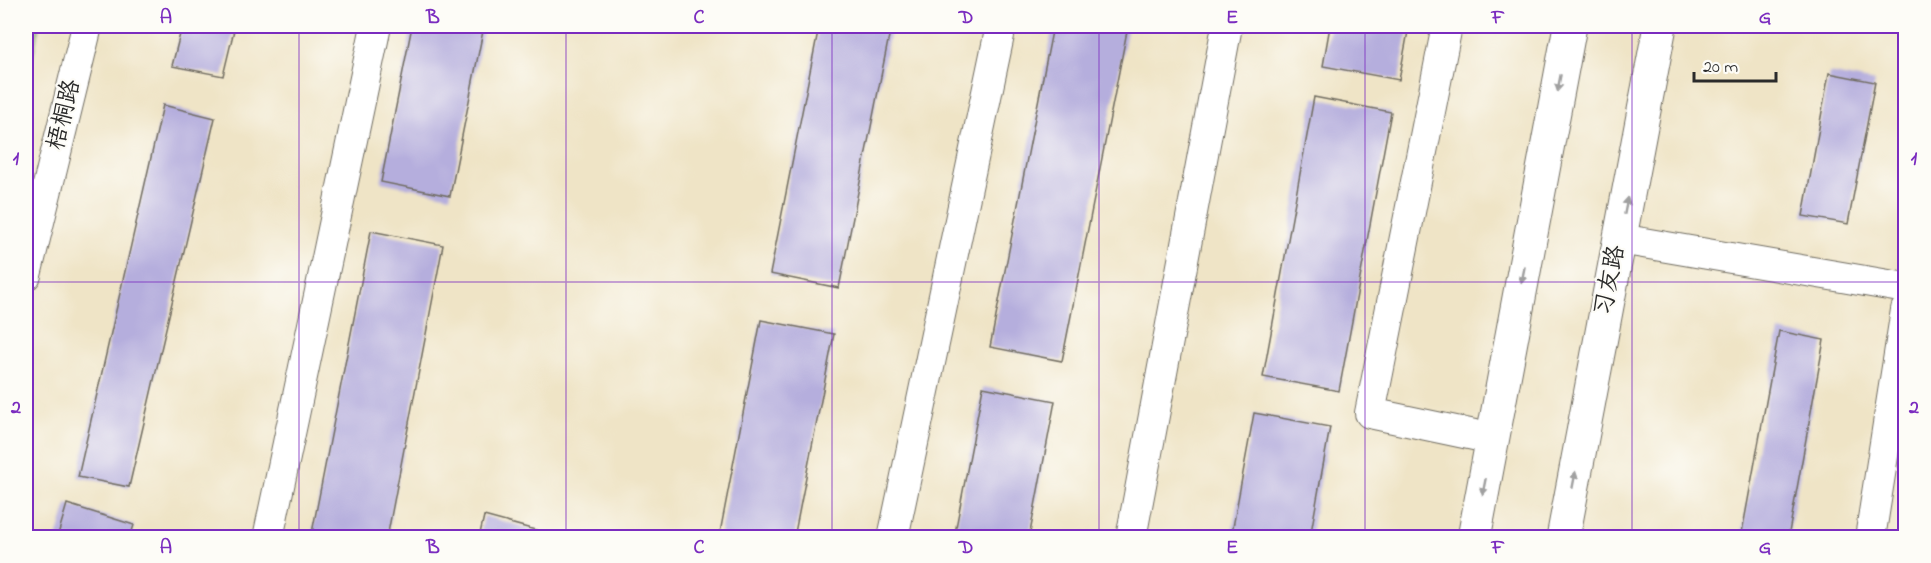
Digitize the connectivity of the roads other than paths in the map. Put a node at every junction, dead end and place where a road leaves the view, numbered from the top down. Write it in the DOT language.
graph roads {
  1 [pos="87,26"];
  2 [pos="376,26"];
  3 [pos="1001,26"];
  4 [pos="1227,26"];
  5 [pos="1447,26"];
  6 [pos="1570,26"];
  7 [pos="1660,26"];
  8 [pos="1620,239"];
  9 [pos="26,275"];
  10 [pos="1905,288"];
  11 [pos="1905,310"];
  12 [pos="1493,439"];
  13 [pos="268,537"];
  14 [pos="892,537"];
  15 [pos="1131,537"];
  16 [pos="1474,537"];
  17 [pos="1563,537"];
  18 [pos="1870,537"];
  1 -- 9 [label="street, 梧桐路"];
  2 -- 13 [label="street"];
  3 -- 14 [label="street"];
  4 -- 15 [label="street"];
  5 -- 12 [label="street"];
  6 -- 12 [label="main road, one-way"];
  8 -- 7 [label="main road, 习友路, one-way"];
  8 -- 10 [label="street"];
  17 -- 8 [label="main road, 习友路, one-way"];
  11 -- 18 [label="street"];
  12 -- 16 [label="main road, one-way"];
}
